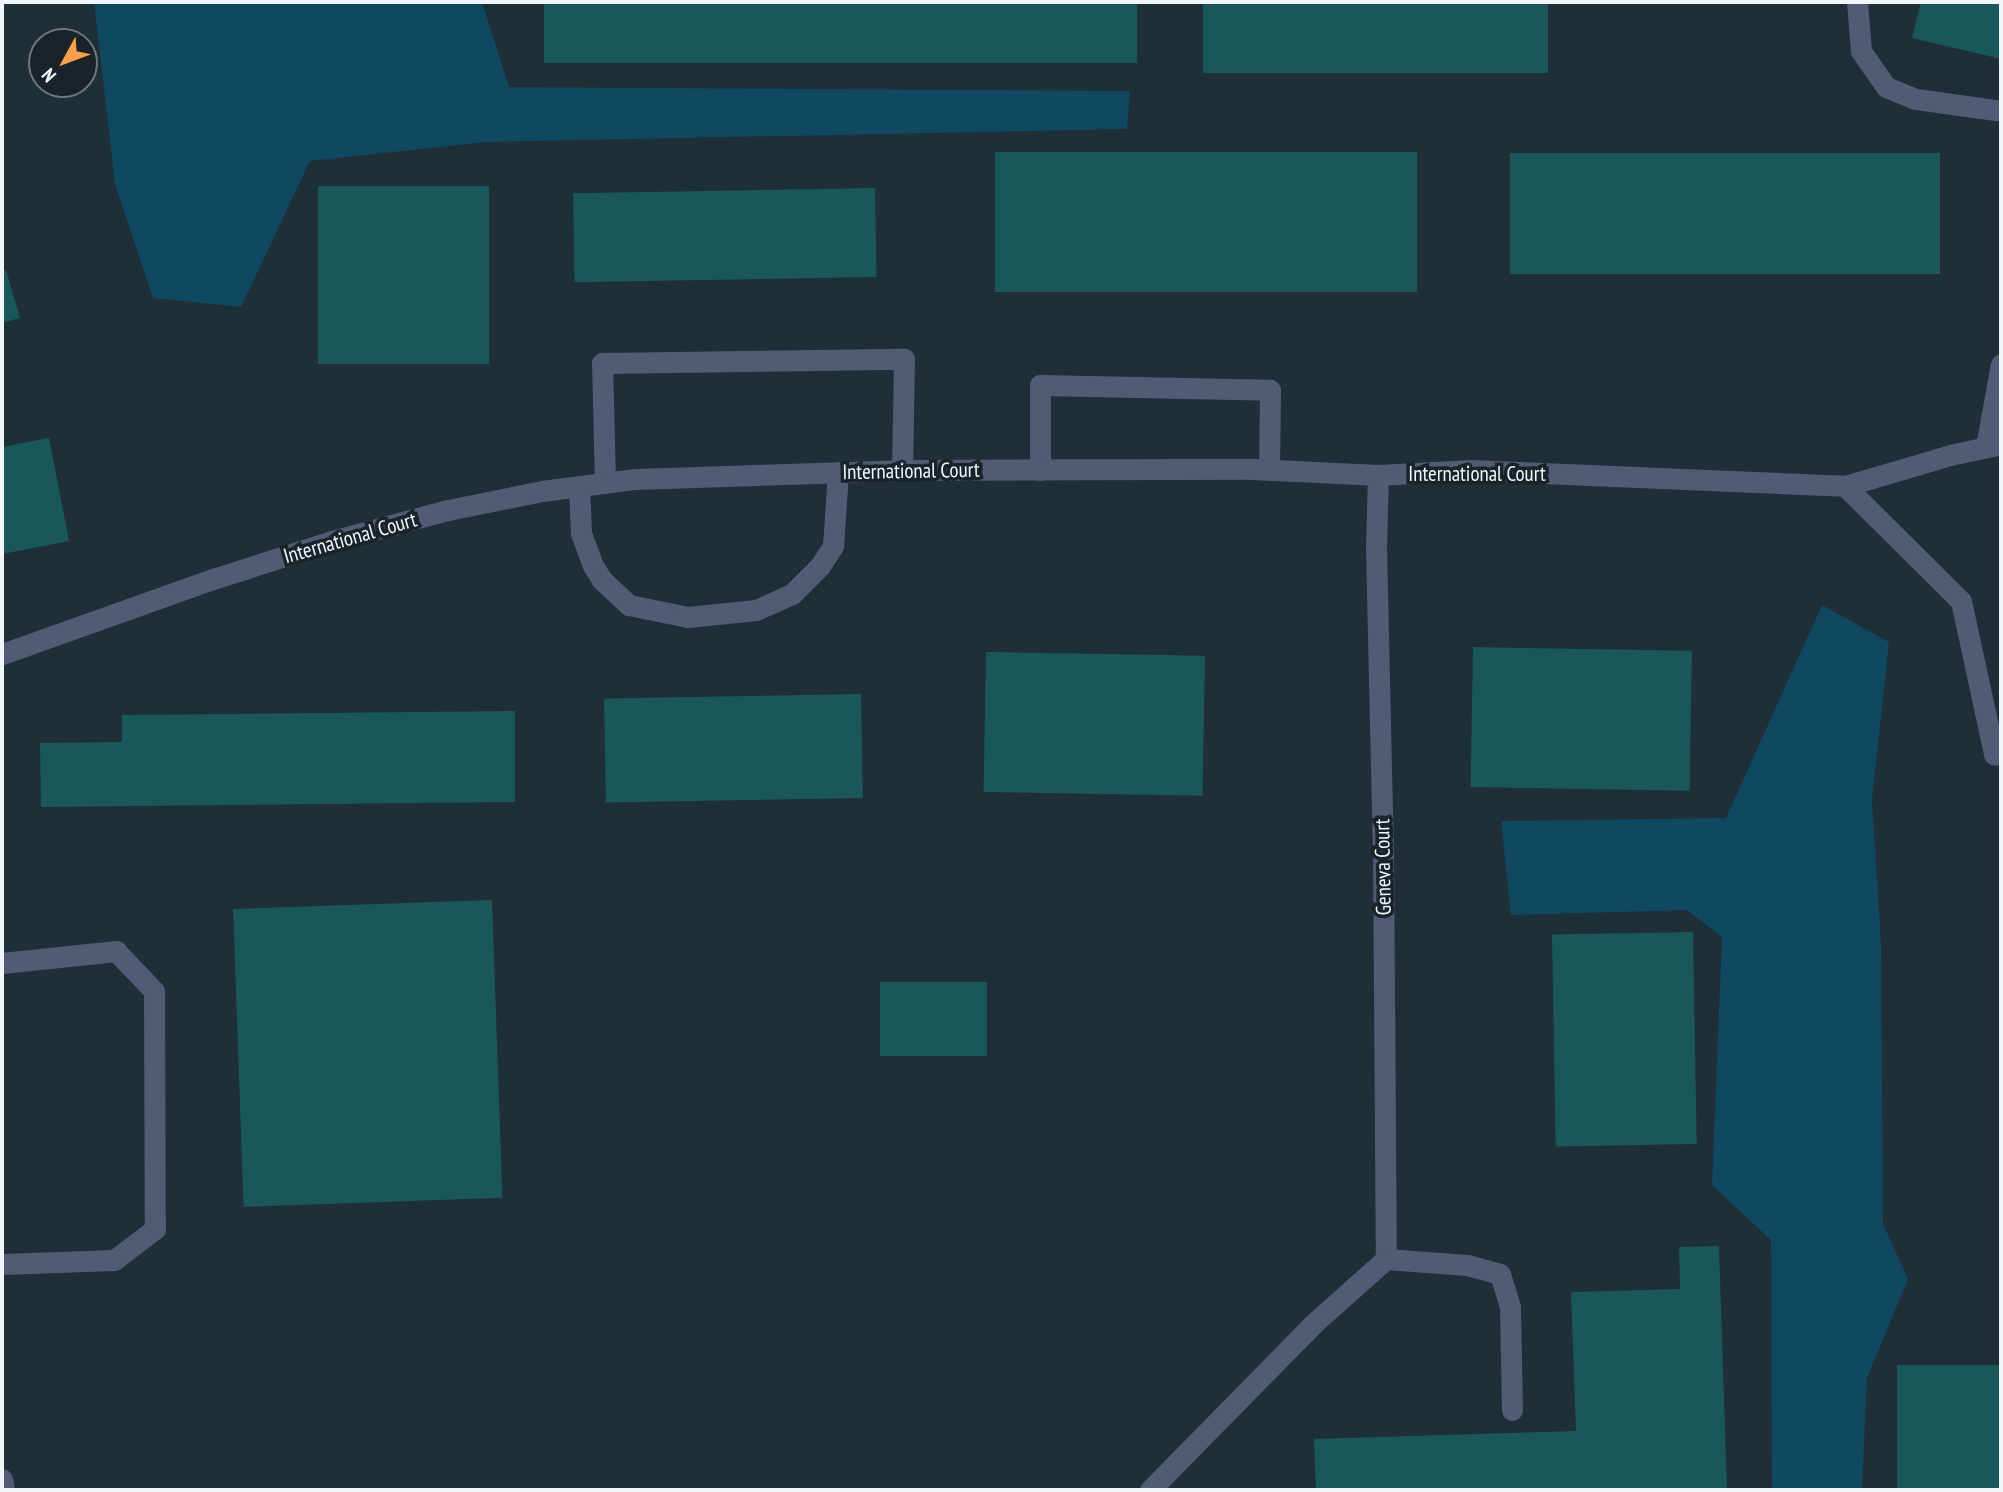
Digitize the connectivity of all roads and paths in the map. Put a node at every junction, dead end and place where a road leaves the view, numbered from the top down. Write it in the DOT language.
graph roads {
  1 [pos="1857,2"];
  2 [pos="2001,111"];
  3 [pos="2001,365"];
  4 [pos="1994,446"];
  5 [pos="902,470"];
  6 [pos="1040,470"];
  7 [pos="1269,470"];
  8 [pos="838,472"];
  9 [pos="1378,475"];
  10 [pos="605,483"];
  11 [pos="579,486"];
  12 [pos="1845,486"];
  13 [pos="2,654"];
  14 [pos="2001,755"];
  15 [pos="2,963"];
  16 [pos="1386,1259"];
  17 [pos="2,1264"];
  18 [pos="1512,1410"];
  19 [pos="2,1479"];
  20 [pos="4,1490"];
  21 [pos="1150,1490"];
  1 -- 2 [label="street"];
  3 -- 4 [label="street"];
  4 -- 12 [label="street, International Court"];
  5 -- 6 [label="street, International Court"];
  5 -- 8 [label="street, International Court"];
  5 -- 10 [label="street"];
  6 -- 7 [label="street, International Court"];
  6 -- 7 [label="street"];
  7 -- 9 [label="street, International Court"];
  8 -- 10 [label="street, International Court"];
  8 -- 11 [label="street"];
  9 -- 12 [label="street, International Court"];
  9 -- 16 [label="street, Geneva Court"];
  10 -- 11 [label="street, International Court"];
  11 -- 13 [label="street, International Court"];
  12 -- 14 [label="street"];
  15 -- 17 [label="street"];
  16 -- 18 [label="street"];
  16 -- 21 [label="street"];
  19 -- 20 [label="street"];
}
